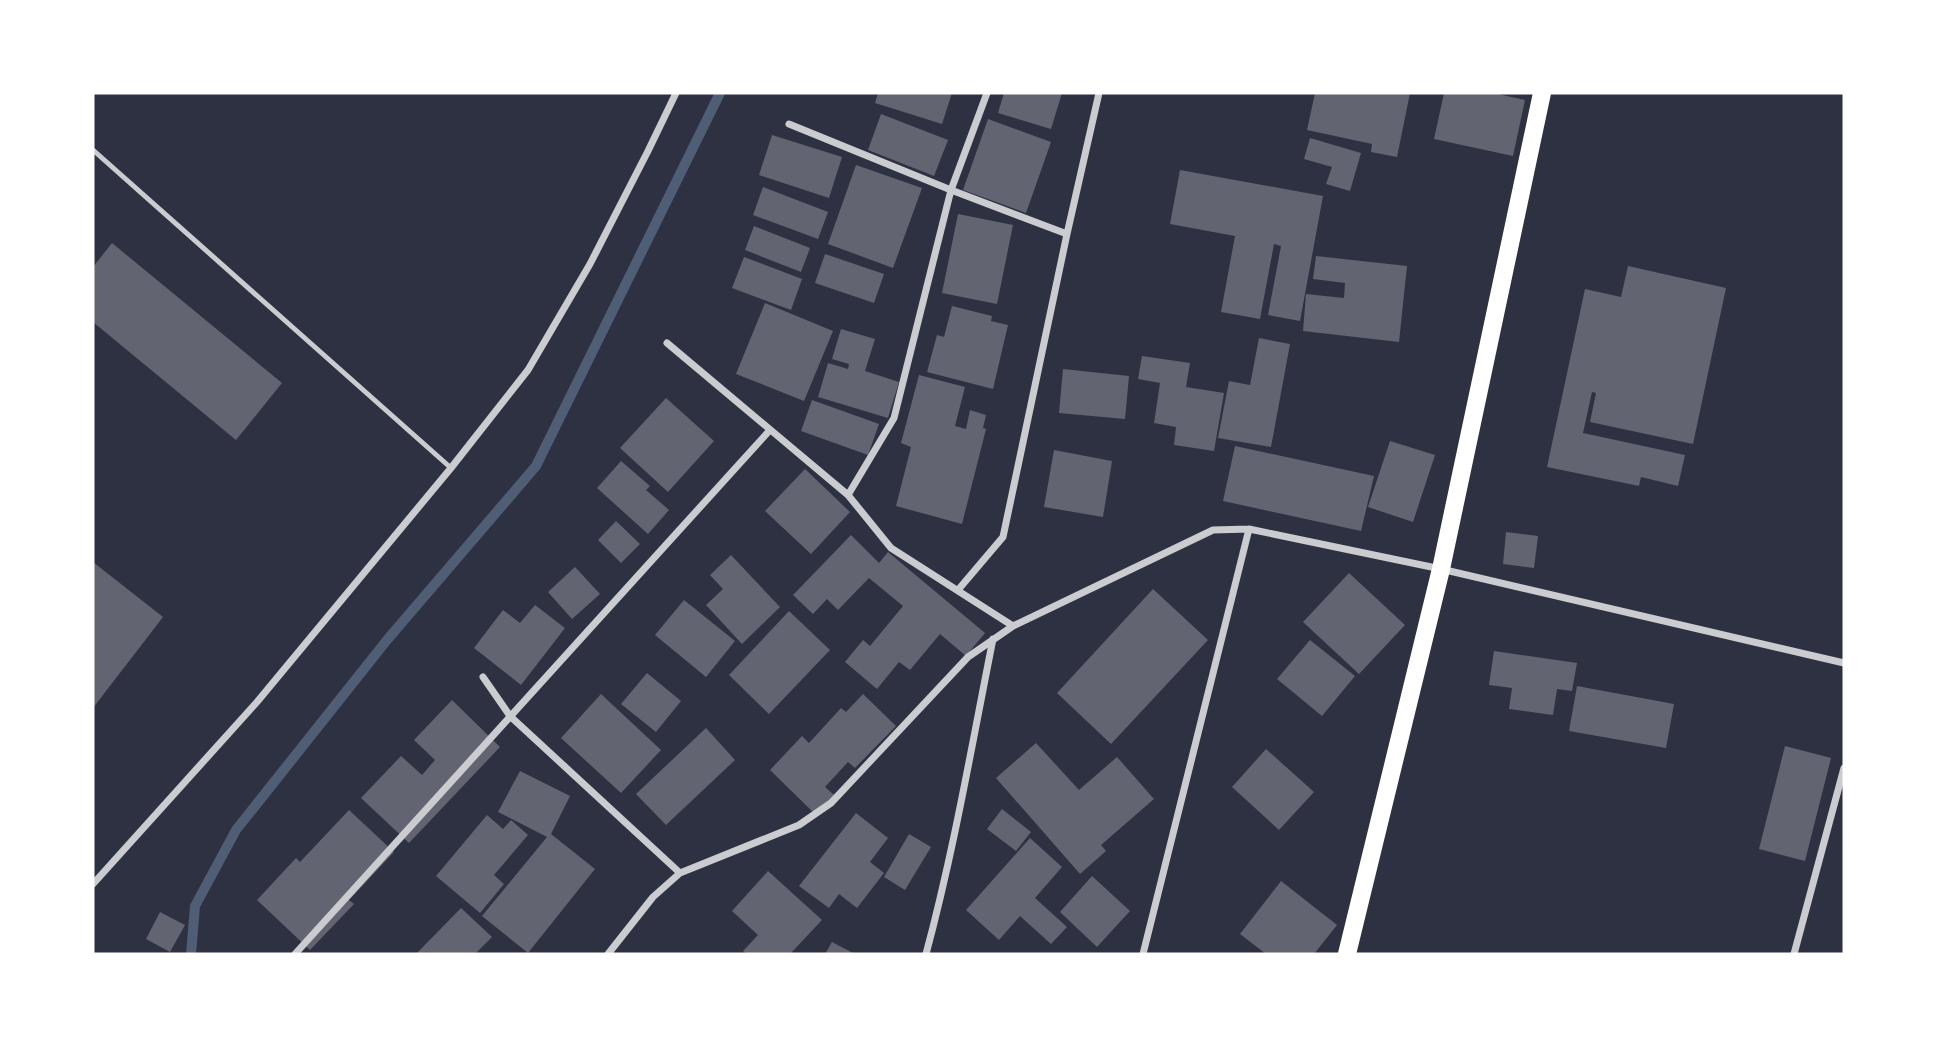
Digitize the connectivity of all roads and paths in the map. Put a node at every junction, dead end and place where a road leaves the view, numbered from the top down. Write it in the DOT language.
graph roads {
  1 [pos="676,93"];
  2 [pos="987,93"];
  3 [pos="1099,93"];
  4 [pos="1542,93"];
  5 [pos="789,124"];
  6 [pos="93,150"];
  7 [pos="951,190"];
  8 [pos="1067,234"];
  9 [pos="667,343"];
  10 [pos="770,430"];
  11 [pos="451,468"];
  12 [pos="848,495"];
  13 [pos="1249,529"];
  14 [pos="1441,569"];
  15 [pos="958,590"];
  16 [pos="1013,626"];
  17 [pos="993,639"];
  18 [pos="1844,663"];
  19 [pos="483,677"];
  20 [pos="510,716"];
  21 [pos="1844,768"];
  22 [pos="680,873"];
  23 [pos="93,884"];
  24 [pos="295,954"];
  25 [pos="608,954"];
  26 [pos="926,954"];
  27 [pos="1143,954"];
  28 [pos="1347,954"];
  29 [pos="1794,954"];
  1 -- 11 [label="street"];
  2 -- 7 [label="street"];
  3 -- 8 [label="street"];
  4 -- 14 [label="main road"];
  5 -- 7 [label="street"];
  6 -- 11 [label="lane"];
  7 -- 8 [label="street"];
  7 -- 12 [label="street"];
  8 -- 15 [label="street"];
  9 -- 10 [label="street"];
  10 -- 12 [label="street"];
  10 -- 20 [label="street"];
  11 -- 23 [label="street"];
  12 -- 15 [label="street"];
  13 -- 14 [label="street"];
  13 -- 16 [label="street"];
  13 -- 27 [label="street"];
  14 -- 18 [label="street"];
  14 -- 28 [label="main road"];
  15 -- 16 [label="street"];
  16 -- 17 [label="street"];
  17 -- 22 [label="street"];
  17 -- 26 [label="street"];
  19 -- 20 [label="street"];
  20 -- 22 [label="street"];
  20 -- 24 [label="street"];
  21 -- 29 [label="street"];
  22 -- 25 [label="street"];
}
